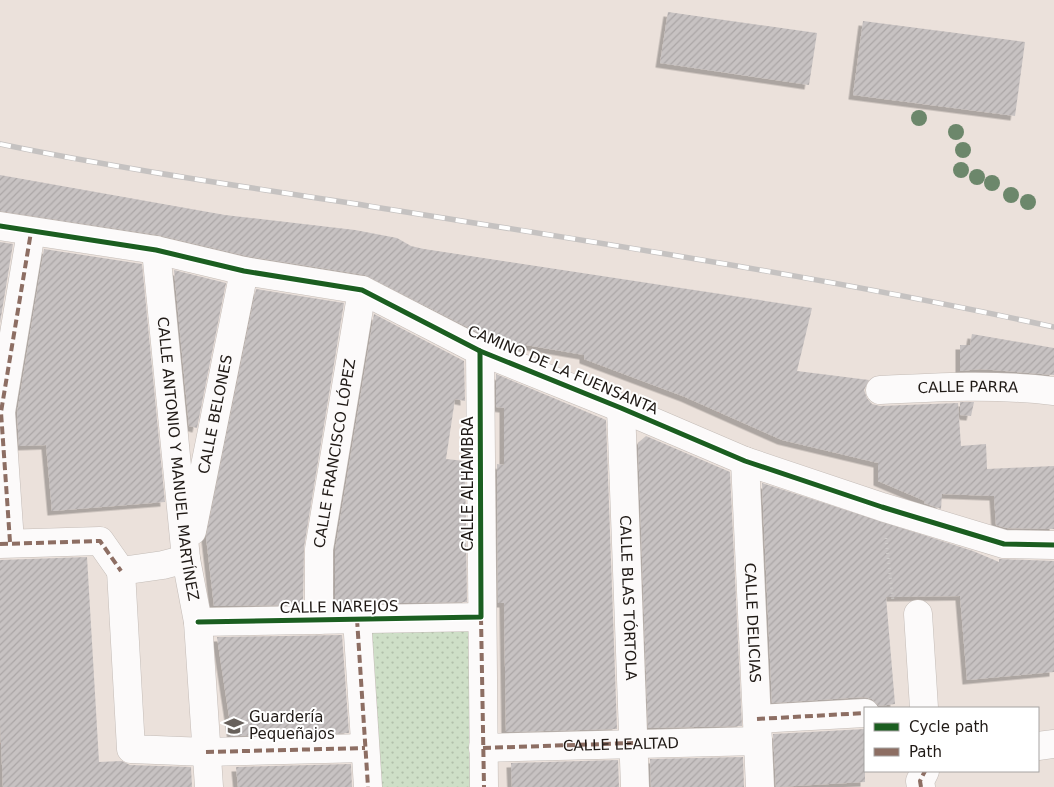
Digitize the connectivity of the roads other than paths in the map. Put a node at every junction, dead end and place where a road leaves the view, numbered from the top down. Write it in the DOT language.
graph roads {
  1 [pos="0,226"];
  2 [pos="31,232"];
  3 [pos="156,250"];
  4 [pos="244,271"];
  5 [pos="362,290"];
  6 [pos="480,352"];
  7 [pos="880,390"];
  8 [pos="1054,391"];
  9 [pos="621,408"];
  10 [pos="745,461"];
  11 [pos="5,543"];
  12 [pos="1054,545"];
  13 [pos="186,559"];
  14 [pos="122,571"];
  15 [pos="918,614"];
  16 [pos="481,618"];
  17 [pos="356,619"];
  18 [pos="319,620"];
  19 [pos="198,622"];
  20 [pos="924,707"];
  21 [pos="864,713"];
  22 [pos="758,730"];
  23 [pos="633,744"];
  24 [pos="1054,744"];
  25 [pos="1039,746"];
  26 [pos="365,748"];
  27 [pos="483,748"];
  28 [pos="206,752"];
  29 [pos="924,772"];
  30 [pos="209,787"];
  31 [pos="368,787"];
  32 [pos="484,787"];
  33 [pos="635,787"];
  34 [pos="760,787"];
  35 [pos="921,787"];
  1 -- 2 [label="street, CAMINO DE LA FUENSANTA"];
  2 -- 3 [label="street, CAMINO DE LA FUENSANTA"];
  2 -- 11 [label="street"];
  3 -- 4 [label="street, CAMINO DE LA FUENSANTA"];
  3 -- 13 [label="street, CALLE ANTONIO Y MANUEL MARTÍNEZ"];
  4 -- 5 [label="street, CAMINO DE LA FUENSANTA"];
  4 -- 13 [label="street, CALLE BELONES"];
  5 -- 6 [label="street, CAMINO DE LA FUENSANTA"];
  5 -- 18 [label="street, CALLE FRANCISCO LÓPEZ"];
  6 -- 9 [label="street, CAMINO DE LA FUENSANTA"];
  6 -- 16 [label="street, CALLE ALHAMBRA"];
  7 -- 8 [label="street, CALLE PARRA"];
  9 -- 10 [label="street, CAMINO DE LA FUENSANTA"];
  9 -- 23 [label="street, CALLE BLAS TÓRTOLA"];
  10 -- 12 [label="street, CAMINO DE LA FUENSANTA"];
  10 -- 22 [label="street, CALLE DELICIAS"];
  11 -- 14 [label="street"];
  13 -- 14 [label="street"];
  13 -- 19 [label="street, CALLE ANTONIO Y MANUEL MARTÍNEZ"];
  14 -- 28 [label="street"];
  15 -- 20 [label="street"];
  16 -- 17 [label="street, CALLE NAREJOS"];
  16 -- 27 [label="street, CALLE ALHAMBRA"];
  17 -- 18 [label="street, CALLE NAREJOS"];
  17 -- 26 [label="street"];
  18 -- 19 [label="street, CALLE NAREJOS"];
  19 -- 28 [label="street, CALLE ANTONIO Y MANUEL MARTÍNEZ"];
  21 -- 22 [label="street, CALLE LEALTAD"];
  22 -- 23 [label="street, CALLE LEALTAD"];
  22 -- 34 [label="street, CALLE DELICIAS"];
  23 -- 27 [label="street, CALLE LEALTAD"];
  23 -- 33 [label="street, CALLE BLAS TÓRTOLA"];
  24 -- 25 [label="street"];
  26 -- 28 [label="street"];
  26 -- 31 [label="street"];
  27 -- 32 [label="street, CALLE ALHAMBRA"];
  28 -- 30 [label="street, CALLE ANTONIO Y MANUEL MARTÍNEZ"];
  29 -- 35 [label="street"];
}
